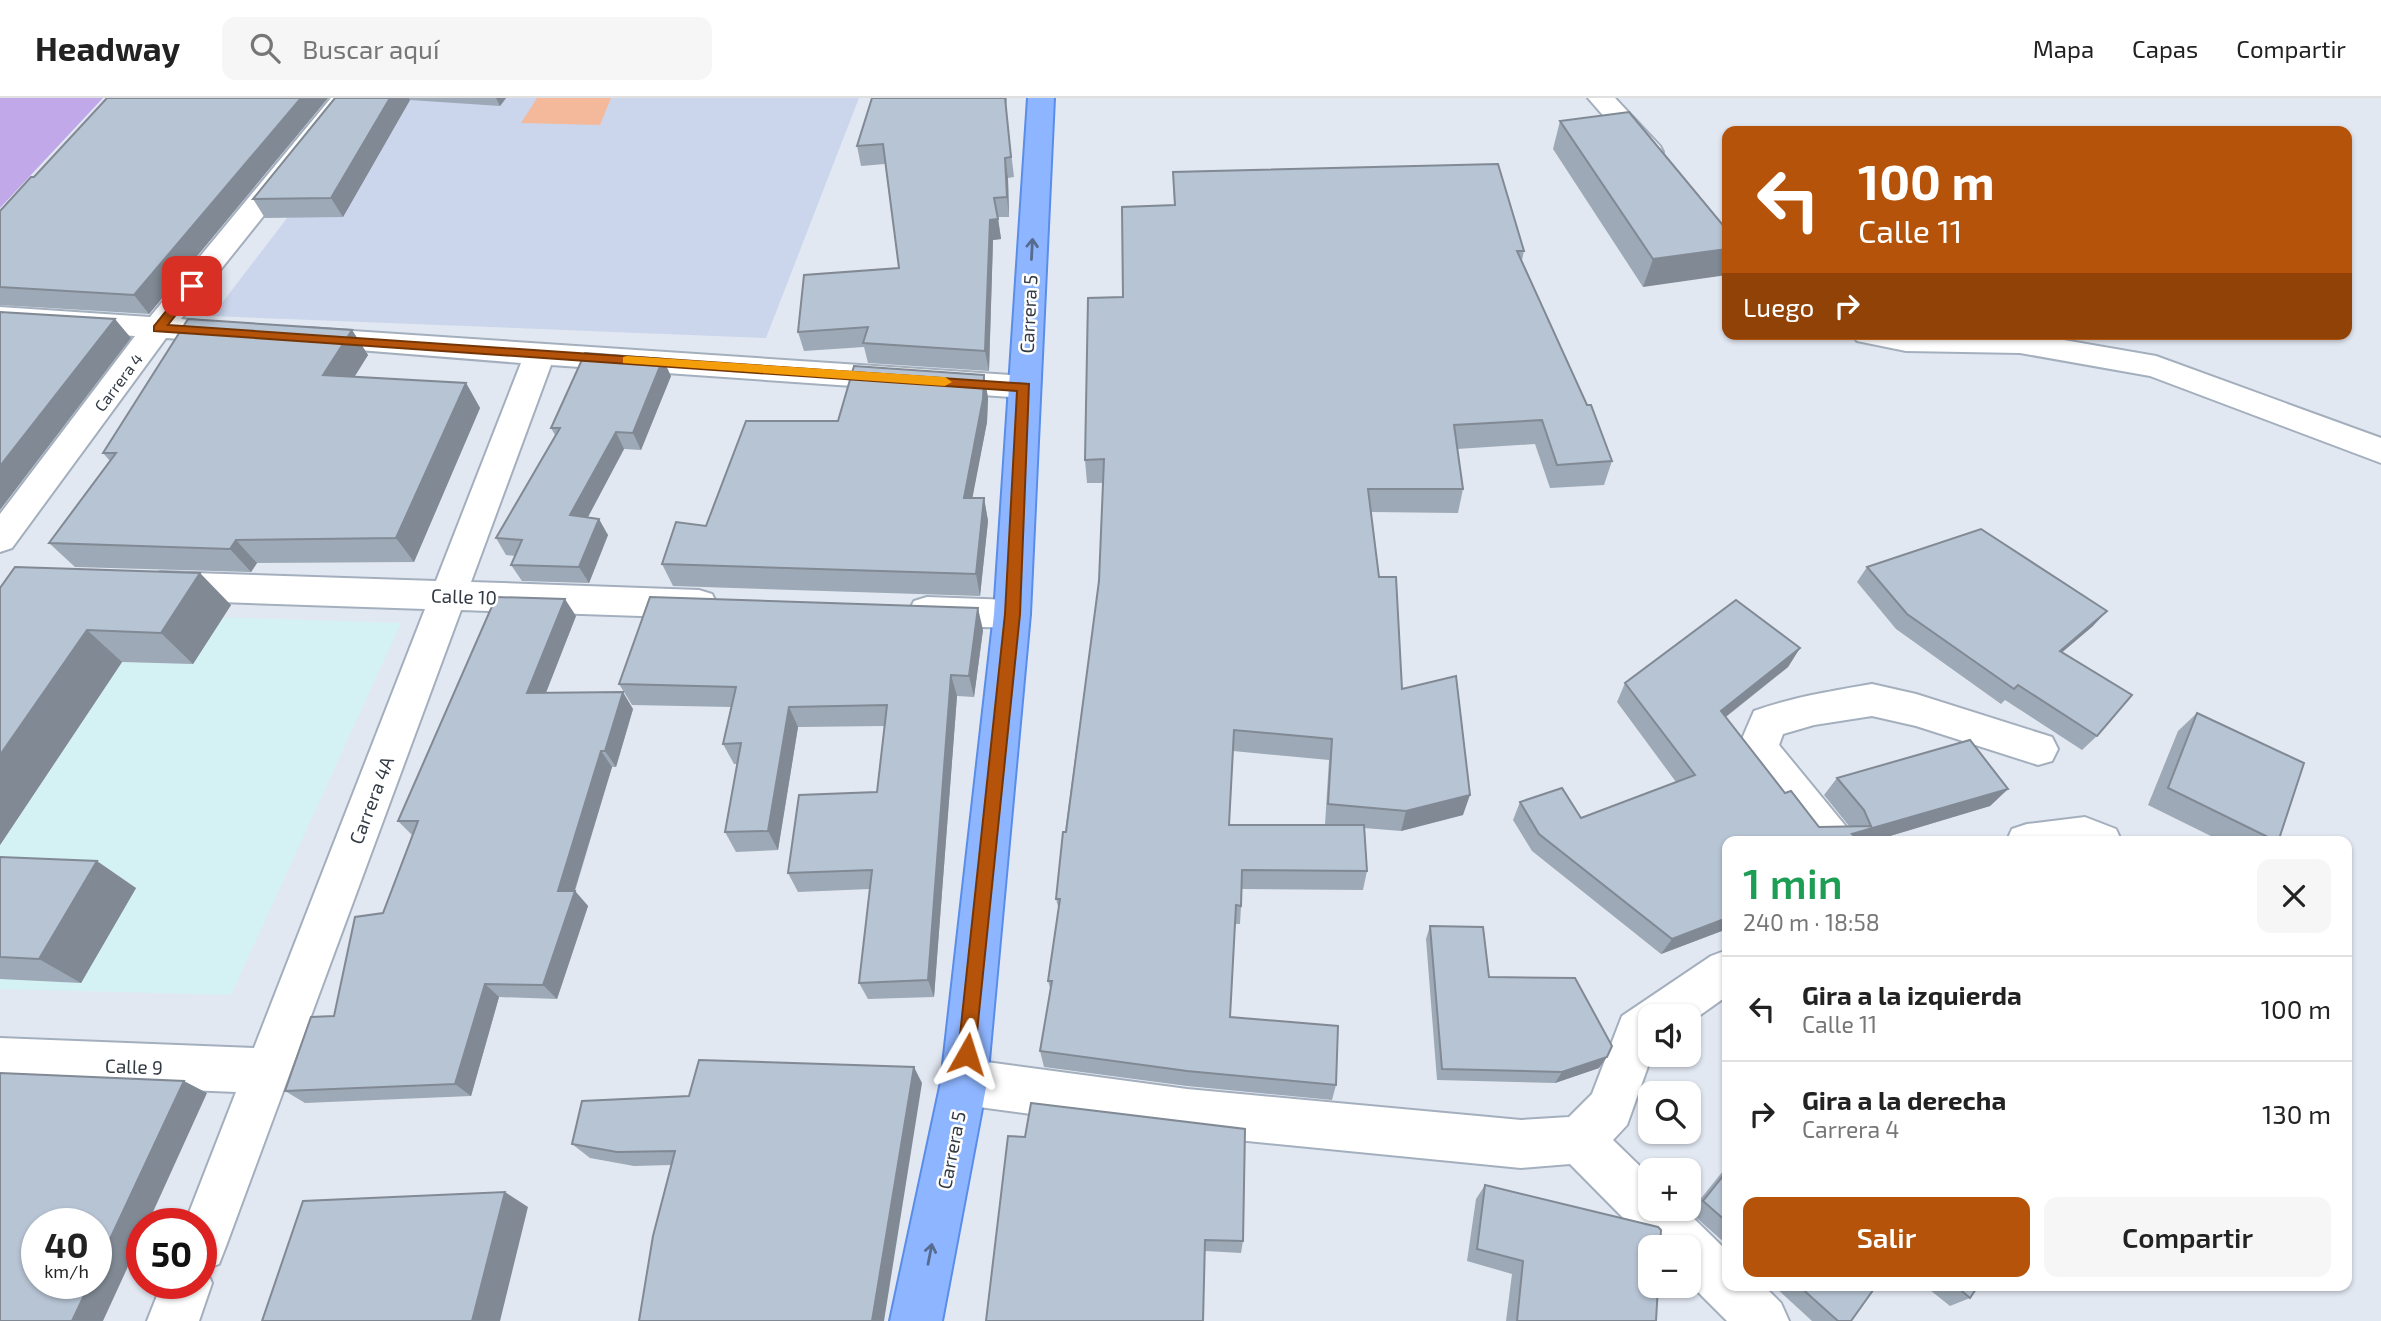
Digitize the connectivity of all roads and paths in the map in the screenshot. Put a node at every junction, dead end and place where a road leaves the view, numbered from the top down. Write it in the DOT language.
graph roads {
  1 [pos="345,98"];
  2 [pos="1041,98"];
  3 [pos="1601,98"];
  4 [pos="1667,173"];
  5 [pos="0,317"];
  6 [pos="158,328"];
  7 [pos="1901,340"];
  8 [pos="540,354"];
  9 [pos="1024,387"];
  10 [pos="2381,451"];
  11 [pos="0,539"];
  12 [pos="122,585"];
  13 [pos="449,596"];
  14 [pos="737,605"];
  15 [pos="889,610"];
  16 [pos="1012,614"];
  17 [pos="2038,749"];
  18 [pos="1828,836"];
  19 [pos="1722,974"];
  20 [pos="1678,1004"];
  21 [pos="1638,1031"];
  22 [pos="0,1060"];
  23 [pos="268,1071"];
  24 [pos="964,1082"];
  25 [pos="1579,1140"];
  26 [pos="216,1208"];
  27 [pos="1676,1235"];
  28 [pos="1701,1260"];
  29 [pos="1722,1280"];
  30 [pos="1733,1291"];
  31 [pos="181,1299"];
  32 [pos="173,1321"];
  33 [pos="916,1321"];
  34 [pos="1763,1321"];
  1 -- 6 [label="street, Carrera 4"];
  9 -- 2 [label="main road, Carrera 5, one-way"];
  3 -- 4 [label="street"];
  5 -- 6 [label="street"];
  6 -- 8 [label="street"];
  6 -- 11 [label="street, Carrera 4"];
  7 -- 10 [label="street"];
  8 -- 9 [label="street"];
  8 -- 13 [label="street, Carrera 4A"];
  9 -- 16 [label="main road, Carrera 5"];
  12 -- 13 [label="street, Calle 10"];
  13 -- 14 [label="street, Calle 10"];
  13 -- 23 [label="street, Carrera 4A"];
  15 -- 16 [label="street"];
  16 -- 24 [label="main road, Carrera 5"];
  17 -- 18 [label="street"];
  19 -- 20 [label="street"];
  21 -- 25 [label="street"];
  22 -- 23 [label="street, Calle 9"];
  23 -- 26 [label="street, Carrera 4A"];
  24 -- 25 [label="street"];
  33 -- 24 [label="main road, Carrera 5, one-way"];
  25 -- 27 [label="street"];
  28 -- 29 [label="street"];
  30 -- 34 [label="street"];
  31 -- 32 [label="street"];
}
